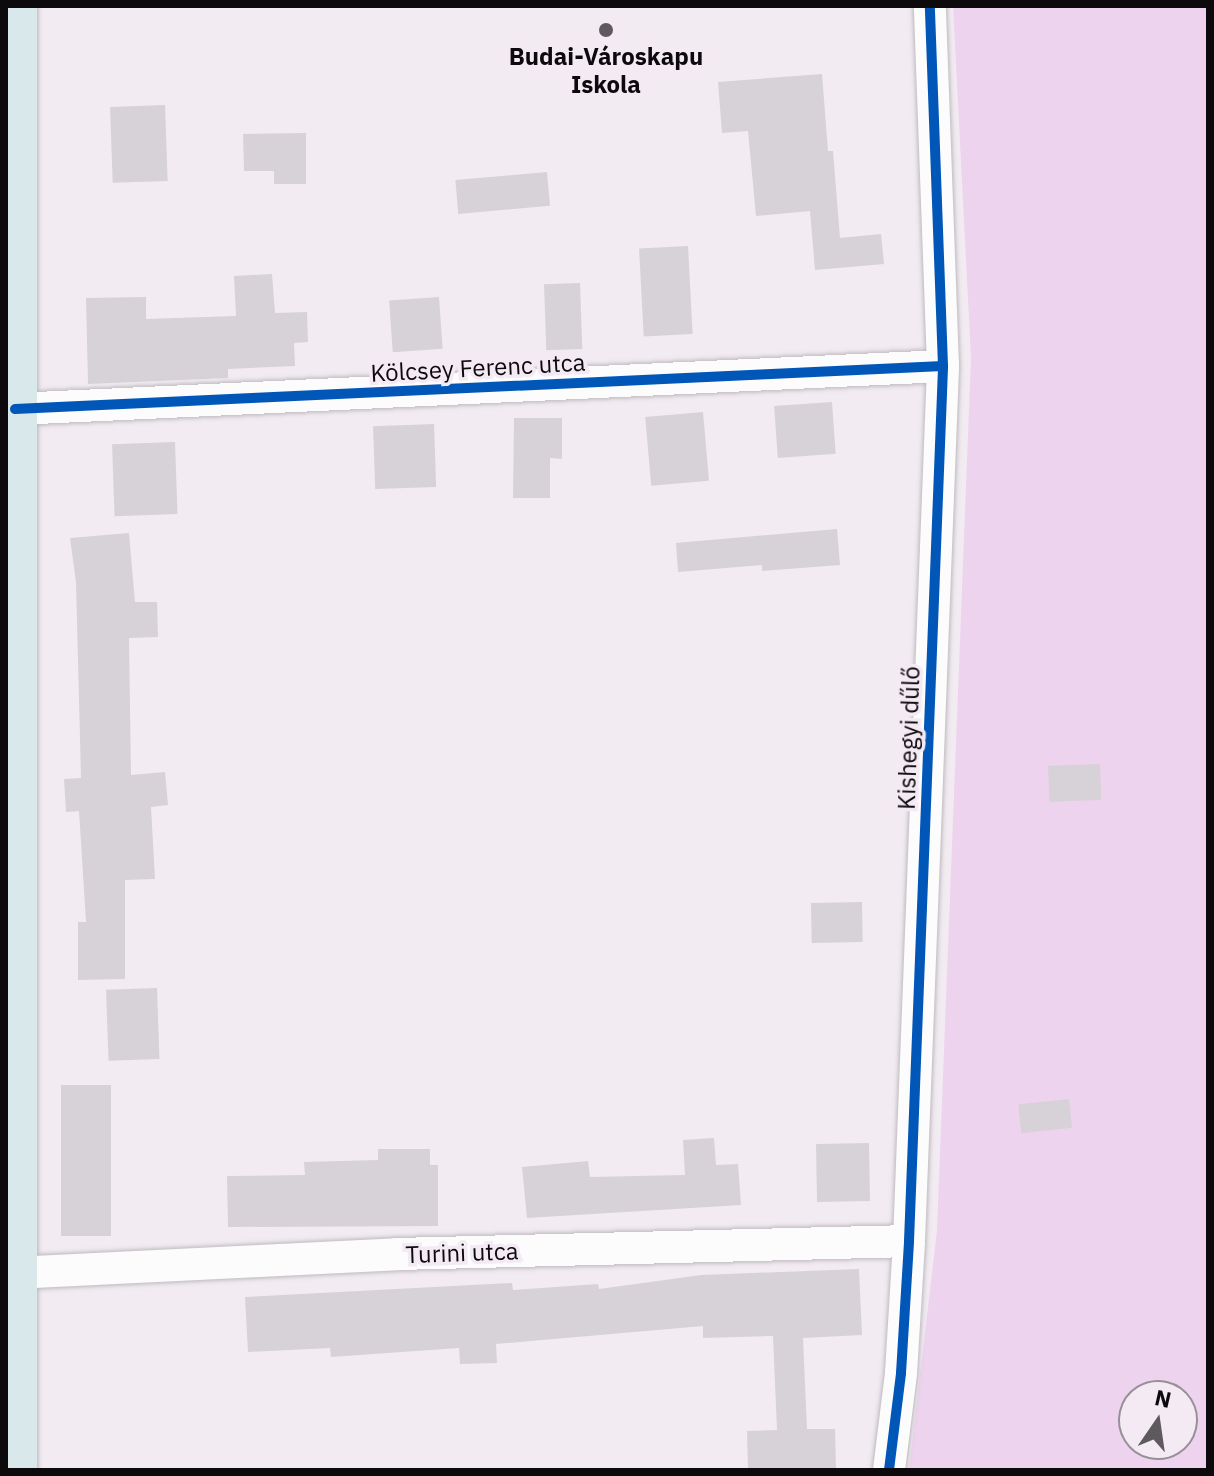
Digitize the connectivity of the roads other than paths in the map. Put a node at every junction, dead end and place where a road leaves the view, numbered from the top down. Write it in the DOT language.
graph roads {
  1 [pos="15,6"];
  2 [pos="930,6"];
  3 [pos="943,366"];
  4 [pos="15,409"];
  5 [pos="11,462"];
  6 [pos="11,1193"];
  7 [pos="909,1241"];
  8 [pos="14,1273"];
  9 [pos="15,1470"];
  10 [pos="889,1470"];
  1 -- 4 [label="main road"];
  2 -- 3 [label="street, Kishegyi dűlő"];
  3 -- 4 [label="street, Kölcsey Ferenc utca"];
  3 -- 7 [label="street, Kishegyi dűlő"];
  4 -- 5 [label="main road"];
  5 -- 6 [label="main road"];
  6 -- 8 [label="main road"];
  7 -- 8 [label="street, Turini utca"];
  7 -- 10 [label="street, Kishegyi dűlő"];
  8 -- 9 [label="main road"];
}
